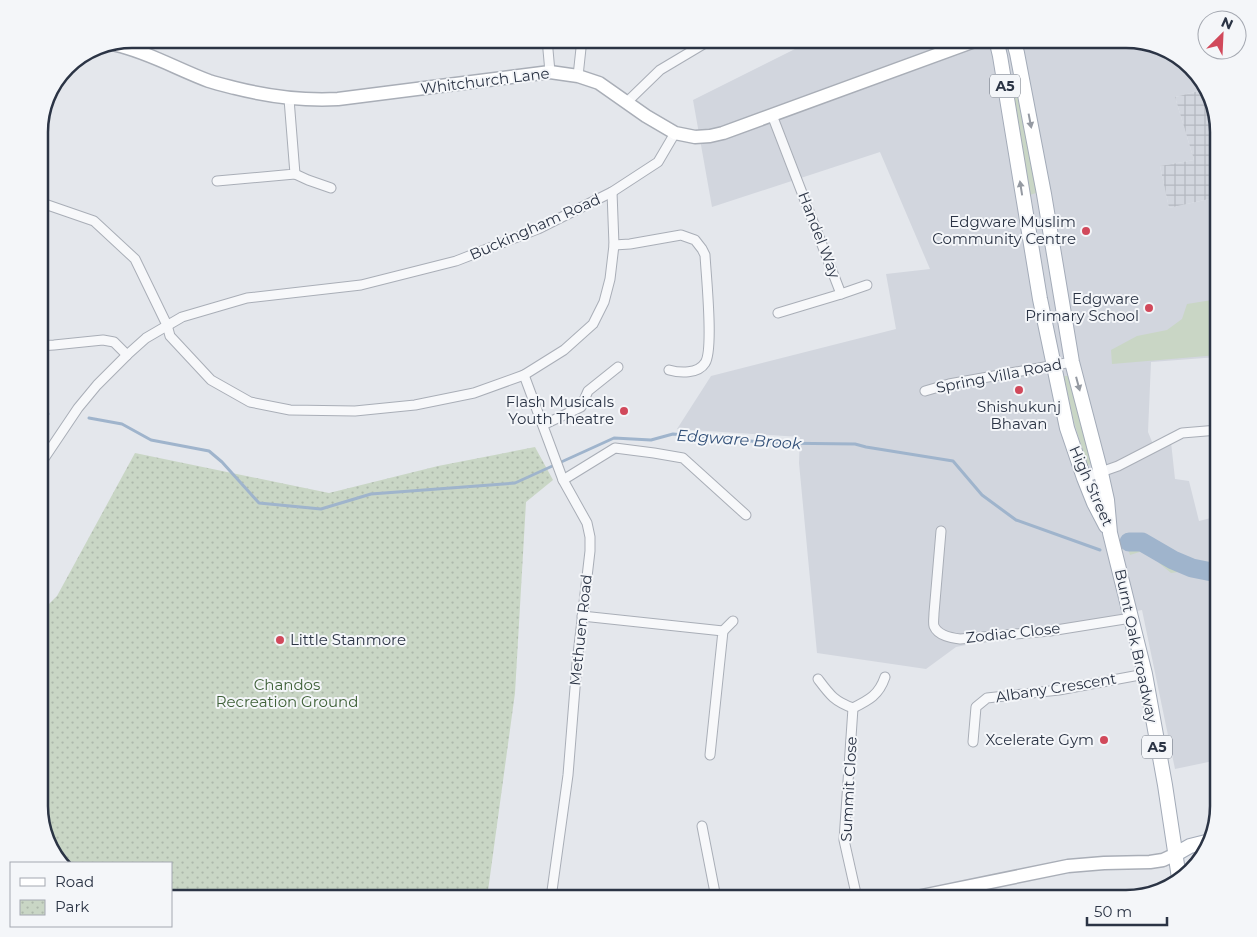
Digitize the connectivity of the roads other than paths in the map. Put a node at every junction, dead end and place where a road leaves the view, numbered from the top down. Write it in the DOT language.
graph roads {
  1 [pos="126,48"];
  2 [pos="548,48"];
  3 [pos="581,48"];
  4 [pos="692,48"];
  5 [pos="955,48"];
  6 [pos="998,48"];
  7 [pos="1016,48"];
  8 [pos="550,72"];
  9 [pos="578,76"];
  10 [pos="289,99"];
  11 [pos="627,102"];
  12 [pos="772,115"];
  13 [pos="675,133"];
  14 [pos="295,174"];
  15 [pos="217,181"];
  16 [pos="331,188"];
  17 [pos="612,192"];
  18 [pos="48,205"];
  19 [pos="614,245"];
  20 [pos="867,285"];
  21 [pos="841,294"];
  22 [pos="778,313"];
  23 [pos="167,325"];
  24 [pos="48,345"];
  25 [pos="127,355"];
  26 [pos="1072,362"];
  27 [pos="1053,365"];
  28 [pos="618,367"];
  29 [pos="669,370"];
  30 [pos="524,375"];
  31 [pos="925,391"];
  32 [pos="542,425"];
  33 [pos="1210,431"];
  34 [pos="48,453"];
  35 [pos="1101,473"];
  36 [pos="1084,478"];
  37 [pos="563,480"];
  38 [pos="746,514"];
  39 [pos="941,531"];
  40 [pos="1110,533"];
  41 [pos="582,616"];
  42 [pos="1131,618"];
  43 [pos="733,621"];
  44 [pos="723,631"];
  45 [pos="1145,674"];
  46 [pos="885,677"];
  47 [pos="818,679"];
  48 [pos="853,708"];
  49 [pos="973,742"];
  50 [pos="710,755"];
  51 [pos="702,826"];
  52 [pos="1199,847"];
  53 [pos="1176,854"];
  54 [pos="1178,871"];
  55 [pos="975,885"];
  56 [pos="552,890"];
  57 [pos="714,890"];
  58 [pos="854,890"];
  59 [pos="951,890"];
  60 [pos="976,890"];
  1 -- 10 [label="main road, Whitchurch Lane"];
  2 -- 8 [label="street"];
  3 -- 9 [label="street"];
  4 -- 11 [label="street"];
  5 -- 12 [label="main road, Whitchurch Lane"];
  27 -- 6 [label="main road, High Street / A5, one-way"];
  7 -- 26 [label="main road, High Street / A5, one-way"];
  8 -- 9 [label="main road, Whitchurch Lane"];
  8 -- 10 [label="main road, Whitchurch Lane"];
  9 -- 11 [label="main road, Whitchurch Lane"];
  10 -- 14 [label="street"];
  11 -- 13 [label="main road, Whitchurch Lane"];
  12 -- 13 [label="main road, Whitchurch Lane"];
  12 -- 21 [label="street, Handel Way"];
  13 -- 17 [label="street, Buckingham Road"];
  14 -- 15 [label="street"];
  14 -- 16 [label="street"];
  17 -- 19 [label="street"];
  17 -- 23 [label="street, Buckingham Road"];
  18 -- 23 [label="street"];
  19 -- 29 [label="street"];
  19 -- 30 [label="street"];
  20 -- 21 [label="street"];
  21 -- 22 [label="street, Handel Way"];
  23 -- 25 [label="street, Buckingham Road"];
  23 -- 30 [label="street"];
  24 -- 25 [label="street"];
  25 -- 34 [label="street, Buckingham Road"];
  26 -- 27 [label="street, Spring Villa Road"];
  26 -- 35 [label="main road, High Street / A5, one-way"];
  27 -- 31 [label="street, Spring Villa Road"];
  27 -- 36 [label="main road, High Street / A5"];
  28 -- 32 [label="street"];
  30 -- 32 [label="street, Methuen Road"];
  32 -- 37 [label="street, Methuen Road"];
  33 -- 35 [label="street"];
  35 -- 36 [label="street"];
  35 -- 40 [label="main road, High Street / A5"];
  36 -- 40 [label="main road, High Street / A5"];
  37 -- 38 [label="street"];
  37 -- 41 [label="street, Methuen Road"];
  39 -- 42 [label="street, Zodiac Close"];
  40 -- 42 [label="main road, Burnt Oak Broadway / A5"];
  41 -- 44 [label="street"];
  41 -- 56 [label="street, Methuen Road"];
  42 -- 45 [label="main road, Burnt Oak Broadway / A5"];
  43 -- 44 [label="street"];
  44 -- 50 [label="street"];
  45 -- 49 [label="street, Albany Crescent"];
  45 -- 53 [label="main road, Burnt Oak Broadway / A5"];
  46 -- 48 [label="street"];
  47 -- 48 [label="street"];
  48 -- 58 [label="street, Summit Close"];
  51 -- 57 [label="street"];
  52 -- 53 [label="main road"];
  53 -- 54 [label="main road, A5"];
  53 -- 55 [label="main road"];
  55 -- 59 [label="main road"];
  55 -- 60 [label="street"];
}
